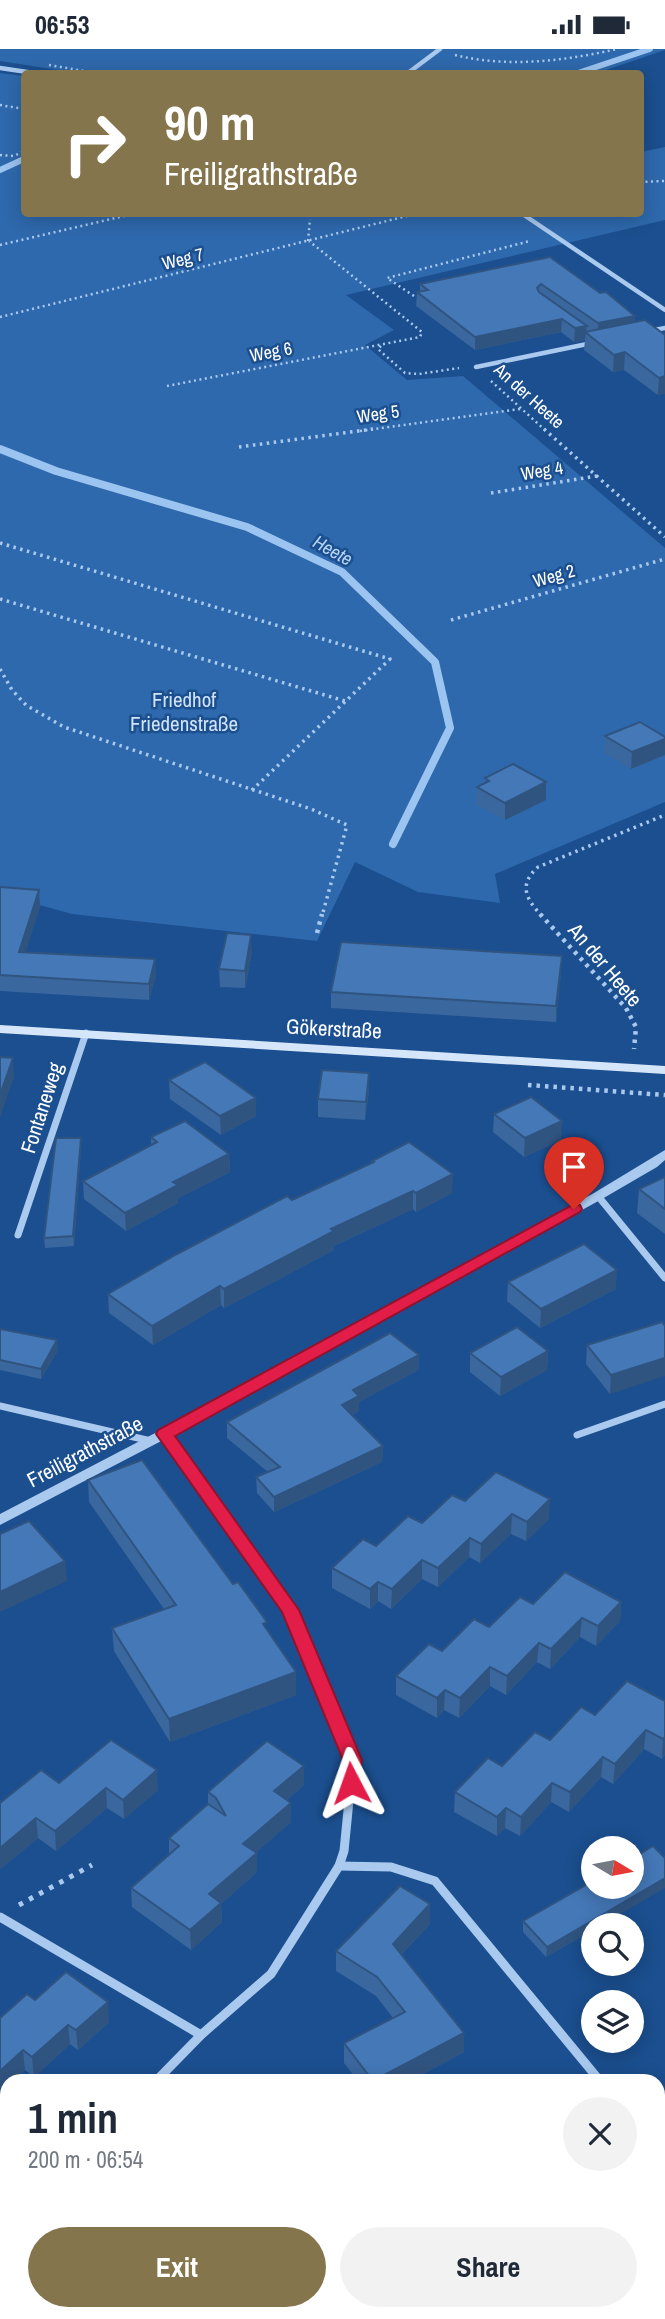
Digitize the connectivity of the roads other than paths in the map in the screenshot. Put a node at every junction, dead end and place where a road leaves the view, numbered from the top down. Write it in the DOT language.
graph roads {
  1 [pos="440,49"];
  2 [pos="0,68"];
  3 [pos="412,70"];
  4 [pos="21,71"];
  5 [pos="527,217"];
  6 [pos="665,310"];
  7 [pos="665,328"];
  8 [pos="638,334"];
  9 [pos="597,342"];
  10 [pos="476,367"];
  11 [pos="0,1029"];
  12 [pos="86,1033"];
  13 [pos="665,1070"];
  14 [pos="665,1154"];
  15 [pos="598,1196"];
  16 [pos="18,1235"];
  17 [pos="665,1278"];
  18 [pos="665,1404"];
  19 [pos="0,1406"];
  20 [pos="164,1434"];
  21 [pos="577,1435"];
  22 [pos="152,1441"];
  23 [pos="0,1520"];
  24 [pos="339,1866"];
  25 [pos="0,1917"];
  26 [pos="201,2035"];
  27 [pos="163,2074"];
  28 [pos="594,2074"];
  1 -- 3 [label="street"];
  2 -- 4 [label="street"];
  5 -- 6 [label="street"];
  7 -- 8 [label="street"];
  9 -- 10 [label="street"];
  11 -- 12 [label="main road, Gökerstraße"];
  12 -- 13 [label="main road, Gökerstraße"];
  12 -- 16 [label="street, Fontaneweg"];
  14 -- 15 [label="street, Freiligrathstraße"];
  15 -- 17 [label="street"];
  15 -- 20 [label="street, Freiligrathstraße"];
  18 -- 21 [label="street"];
  19 -- 22 [label="street"];
  20 -- 22 [label="street, Freiligrathstraße"];
  20 -- 24 [label="street"];
  22 -- 23 [label="street, Freiligrathstraße"];
  24 -- 26 [label="street"];
  24 -- 28 [label="street"];
  25 -- 26 [label="street"];
  26 -- 27 [label="street"];
}
